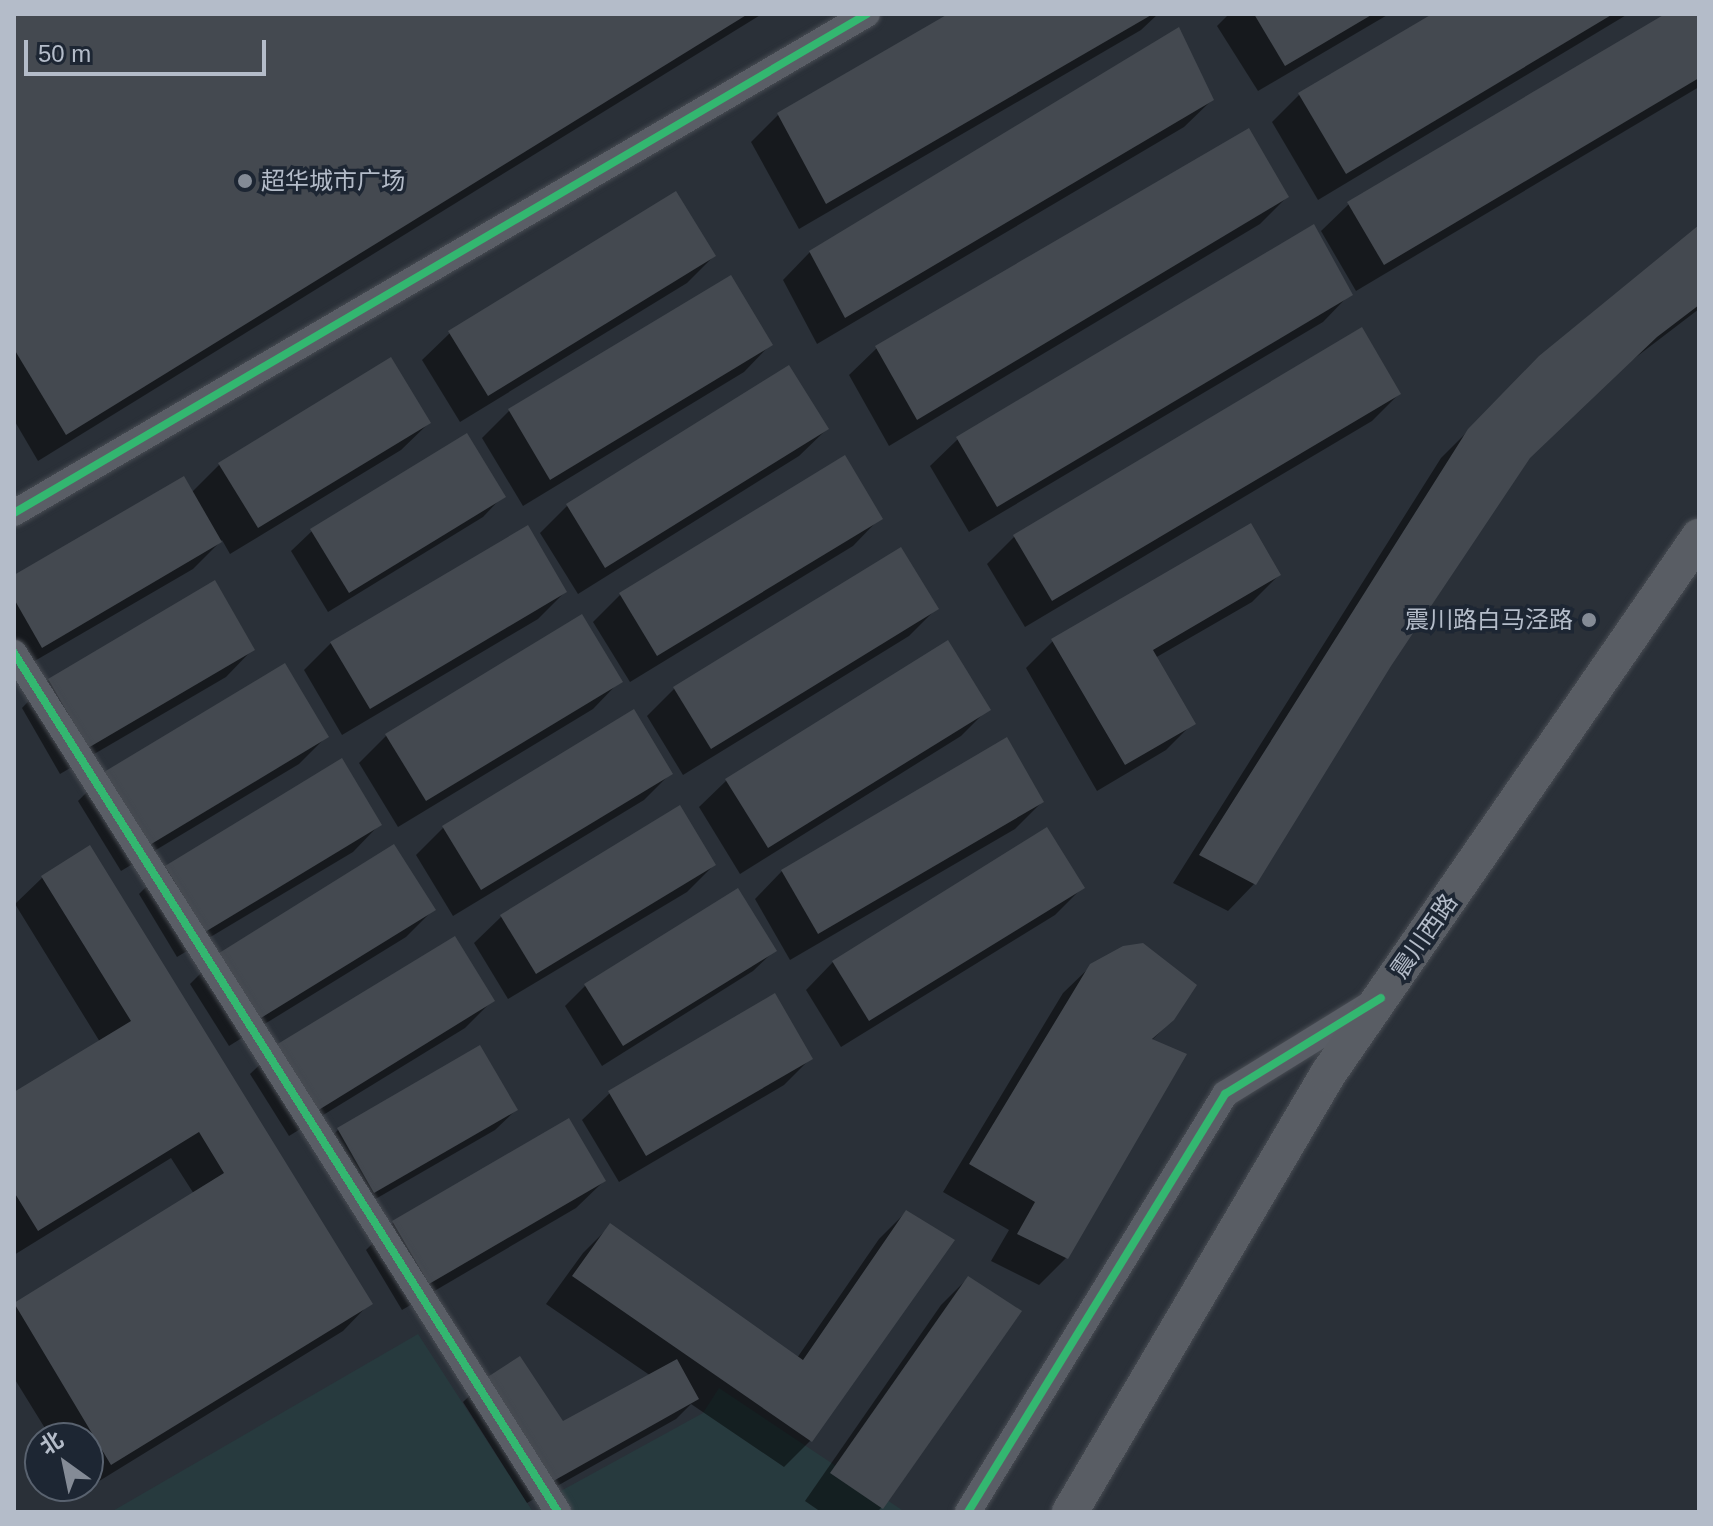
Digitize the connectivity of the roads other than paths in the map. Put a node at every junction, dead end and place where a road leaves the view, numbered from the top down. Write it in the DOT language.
graph roads {
  1 [pos="867,14"];
  2 [pos="14,513"];
  3 [pos="1699,537"];
  4 [pos="14,653"];
  5 [pos="1381,998"];
  6 [pos="558,1512"];
  7 [pos="968,1512"];
  8 [pos="1070,1512"];
  1 -- 2 [label="street"];
  3 -- 5 [label="main road, 震川西路"];
  4 -- 6 [label="street"];
  5 -- 7 [label="street"];
  5 -- 8 [label="main road, 震川西路"];
}
